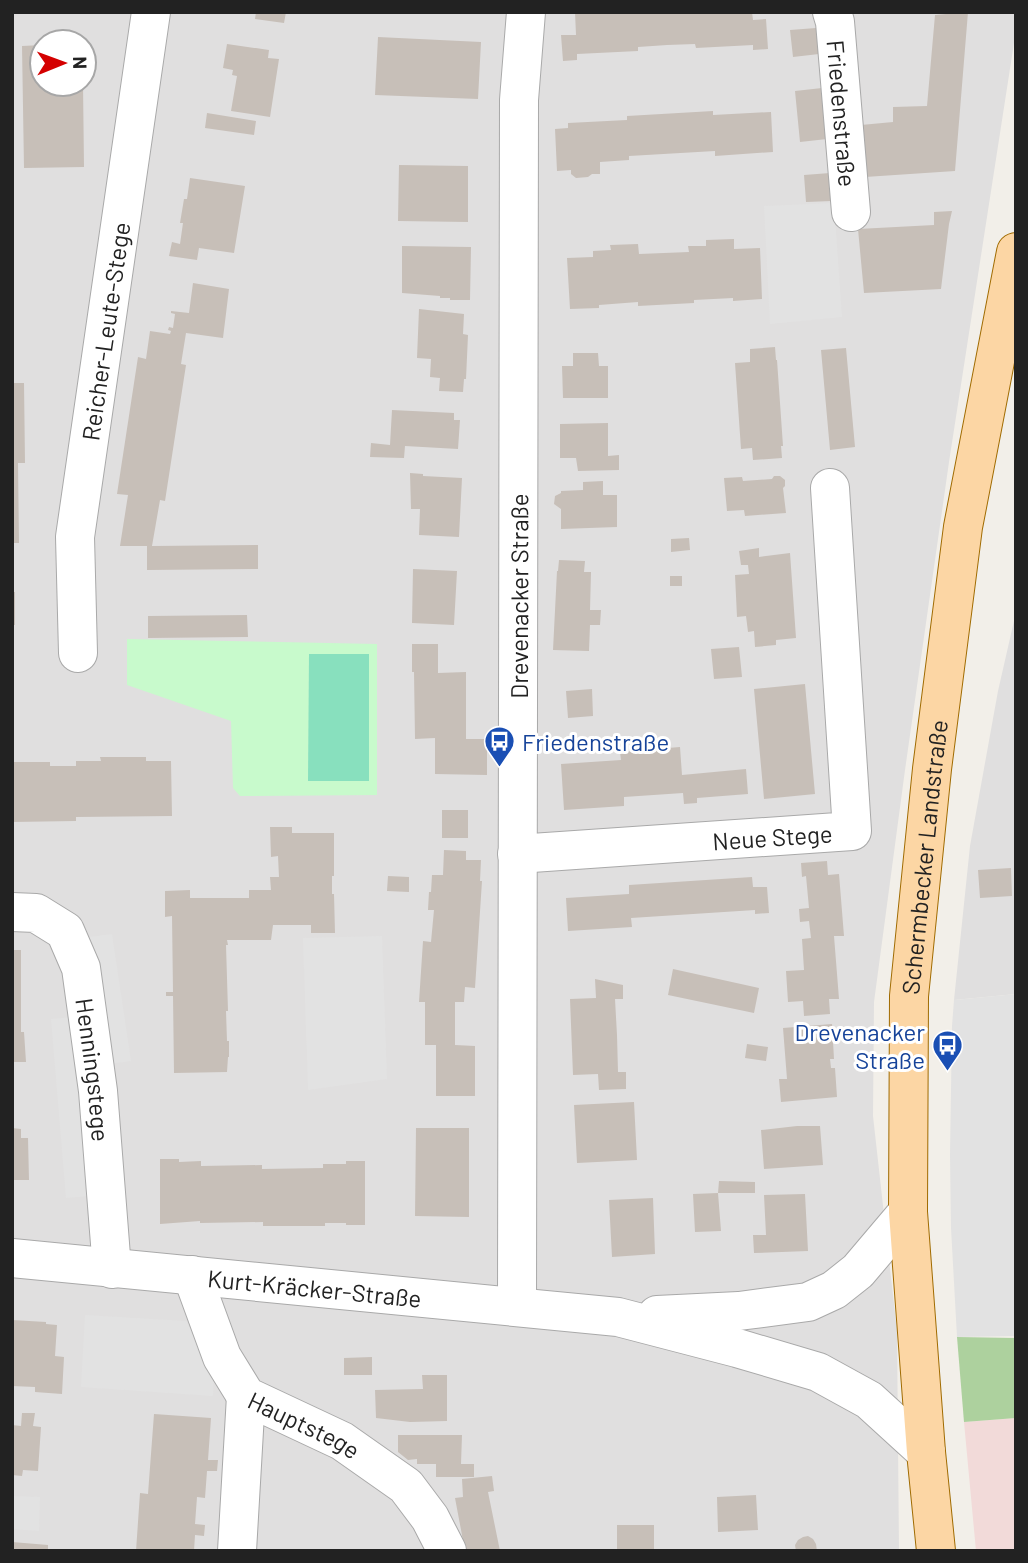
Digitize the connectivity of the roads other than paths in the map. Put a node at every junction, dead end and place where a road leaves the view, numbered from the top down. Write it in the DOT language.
graph roads {
  1 [pos="151,12"];
  2 [pos="526,12"];
  3 [pos="832,12"];
  4 [pos="851,212"];
  5 [pos="1016,252"];
  6 [pos="830,488"];
  7 [pos="78,653"];
  8 [pos="517,854"];
  9 [pos="12,912"];
  10 [pos="908,1212"];
  11 [pos="12,1258"];
  12 [pos="112,1269"];
  13 [pos="192,1275"];
  14 [pos="517,1306"];
  15 [pos="618,1317"];
  16 [pos="246,1396"];
  17 [pos="926,1452"];
  18 [pos="237,1551"];
  19 [pos="447,1551"];
  20 [pos="936,1551"];
  1 -- 7 [label="street, Reicher-Leute-Stege"];
  2 -- 8 [label="street, Drevenacker Straße"];
  3 -- 4 [label="street, Friedenstraße"];
  5 -- 10 [label="main road, Schermbecker Landstraße"];
  6 -- 8 [label="street, Neue Stege"];
  8 -- 14 [label="street, Drevenacker Straße"];
  9 -- 12 [label="street, Henningstege"];
  10 -- 15 [label="street, Kurt-Kräcker-Straße"];
  10 -- 17 [label="main road, Schermbecker Landstraße"];
  11 -- 12 [label="street, Kurt-Kräcker-Straße"];
  12 -- 13 [label="street, Kurt-Kräcker-Straße"];
  13 -- 14 [label="street, Kurt-Kräcker-Straße"];
  13 -- 16 [label="street, Hauptstege"];
  14 -- 15 [label="street, Kurt-Kräcker-Straße"];
  15 -- 17 [label="street, Kurt-Kräcker-Straße"];
  16 -- 18 [label="street"];
  16 -- 19 [label="street, Hauptstege"];
  17 -- 20 [label="main road, Schermbecker Landstraße"];
}
